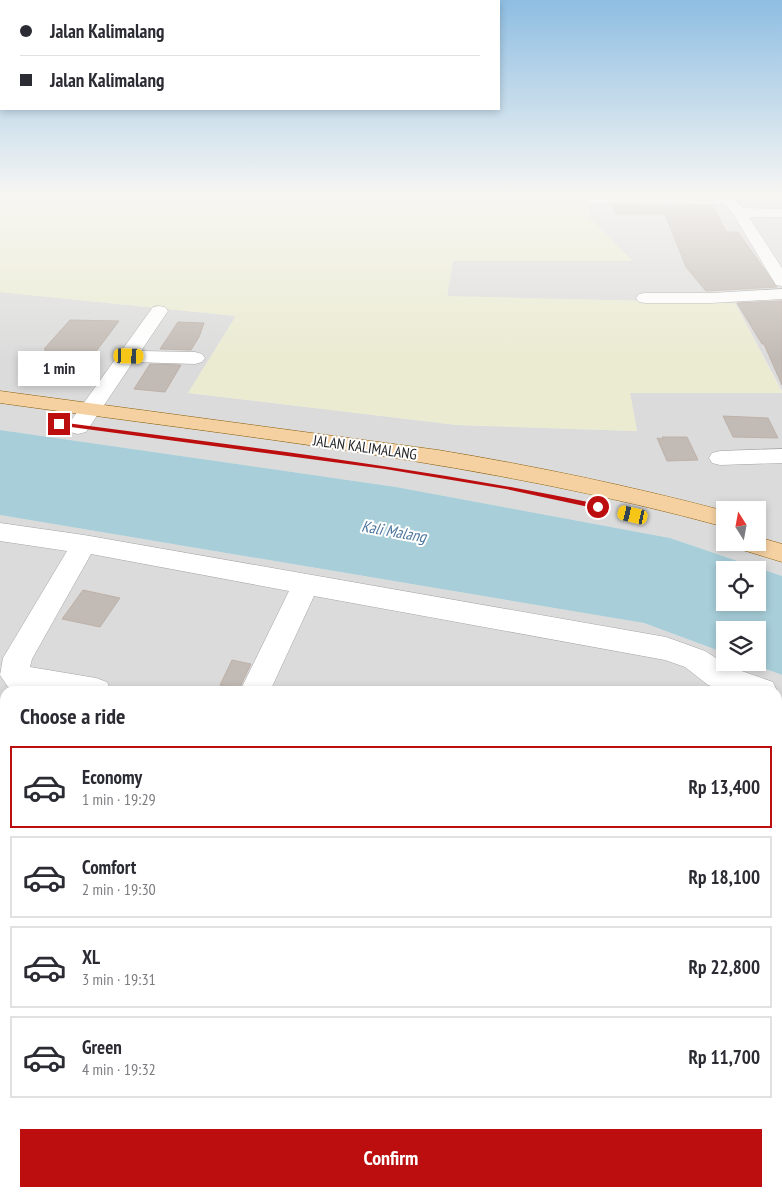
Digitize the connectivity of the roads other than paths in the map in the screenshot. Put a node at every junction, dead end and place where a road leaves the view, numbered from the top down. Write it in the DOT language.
graph roads {
  1 [pos="765,251"];
  2 [pos="782,251"];
  3 [pos="782,281"];
  4 [pos="782,294"];
  5 [pos="645,298"];
  6 [pos="159,311"];
  7 [pos="129,356"];
  8 [pos="195,358"];
  9 [pos="0,397"];
  10 [pos="0,416"];
  11 [pos="84,418"];
  12 [pos="782,456"];
  13 [pos="720,458"];
  14 [pos="716,517"];
  15 [pos="766,530"];
  16 [pos="0,532"];
  17 [pos="716,535"];
  18 [pos="782,535"];
  19 [pos="84,544"];
  20 [pos="766,549"];
  21 [pos="782,554"];
  22 [pos="306,584"];
  23 [pos="715,684"];
  24 [pos="66,686"];
  25 [pos="257,686"];
  26 [pos="728,686"];
  1 -- 2 [label="street"];
  1 -- 3 [label="street"];
  4 -- 5 [label="street"];
  6 -- 7 [label="street"];
  7 -- 8 [label="street"];
  7 -- 11 [label="street"];
  9 -- 11 [label="main road, JALAN KALIMALANG"];
  10 -- 11 [label="main road, JALAN KALIMALANG"];
  11 -- 14 [label="main road, JALAN KALIMALANG"];
  11 -- 17 [label="main road, JALAN KALIMALANG"];
  12 -- 13 [label="street"];
  15 -- 18 [label="main road"];
  16 -- 19 [label="street"];
  19 -- 22 [label="street"];
  19 -- 24 [label="street"];
  20 -- 21 [label="main road"];
  22 -- 23 [label="street"];
  22 -- 25 [label="street"];
  23 -- 26 [label="street"];
}
